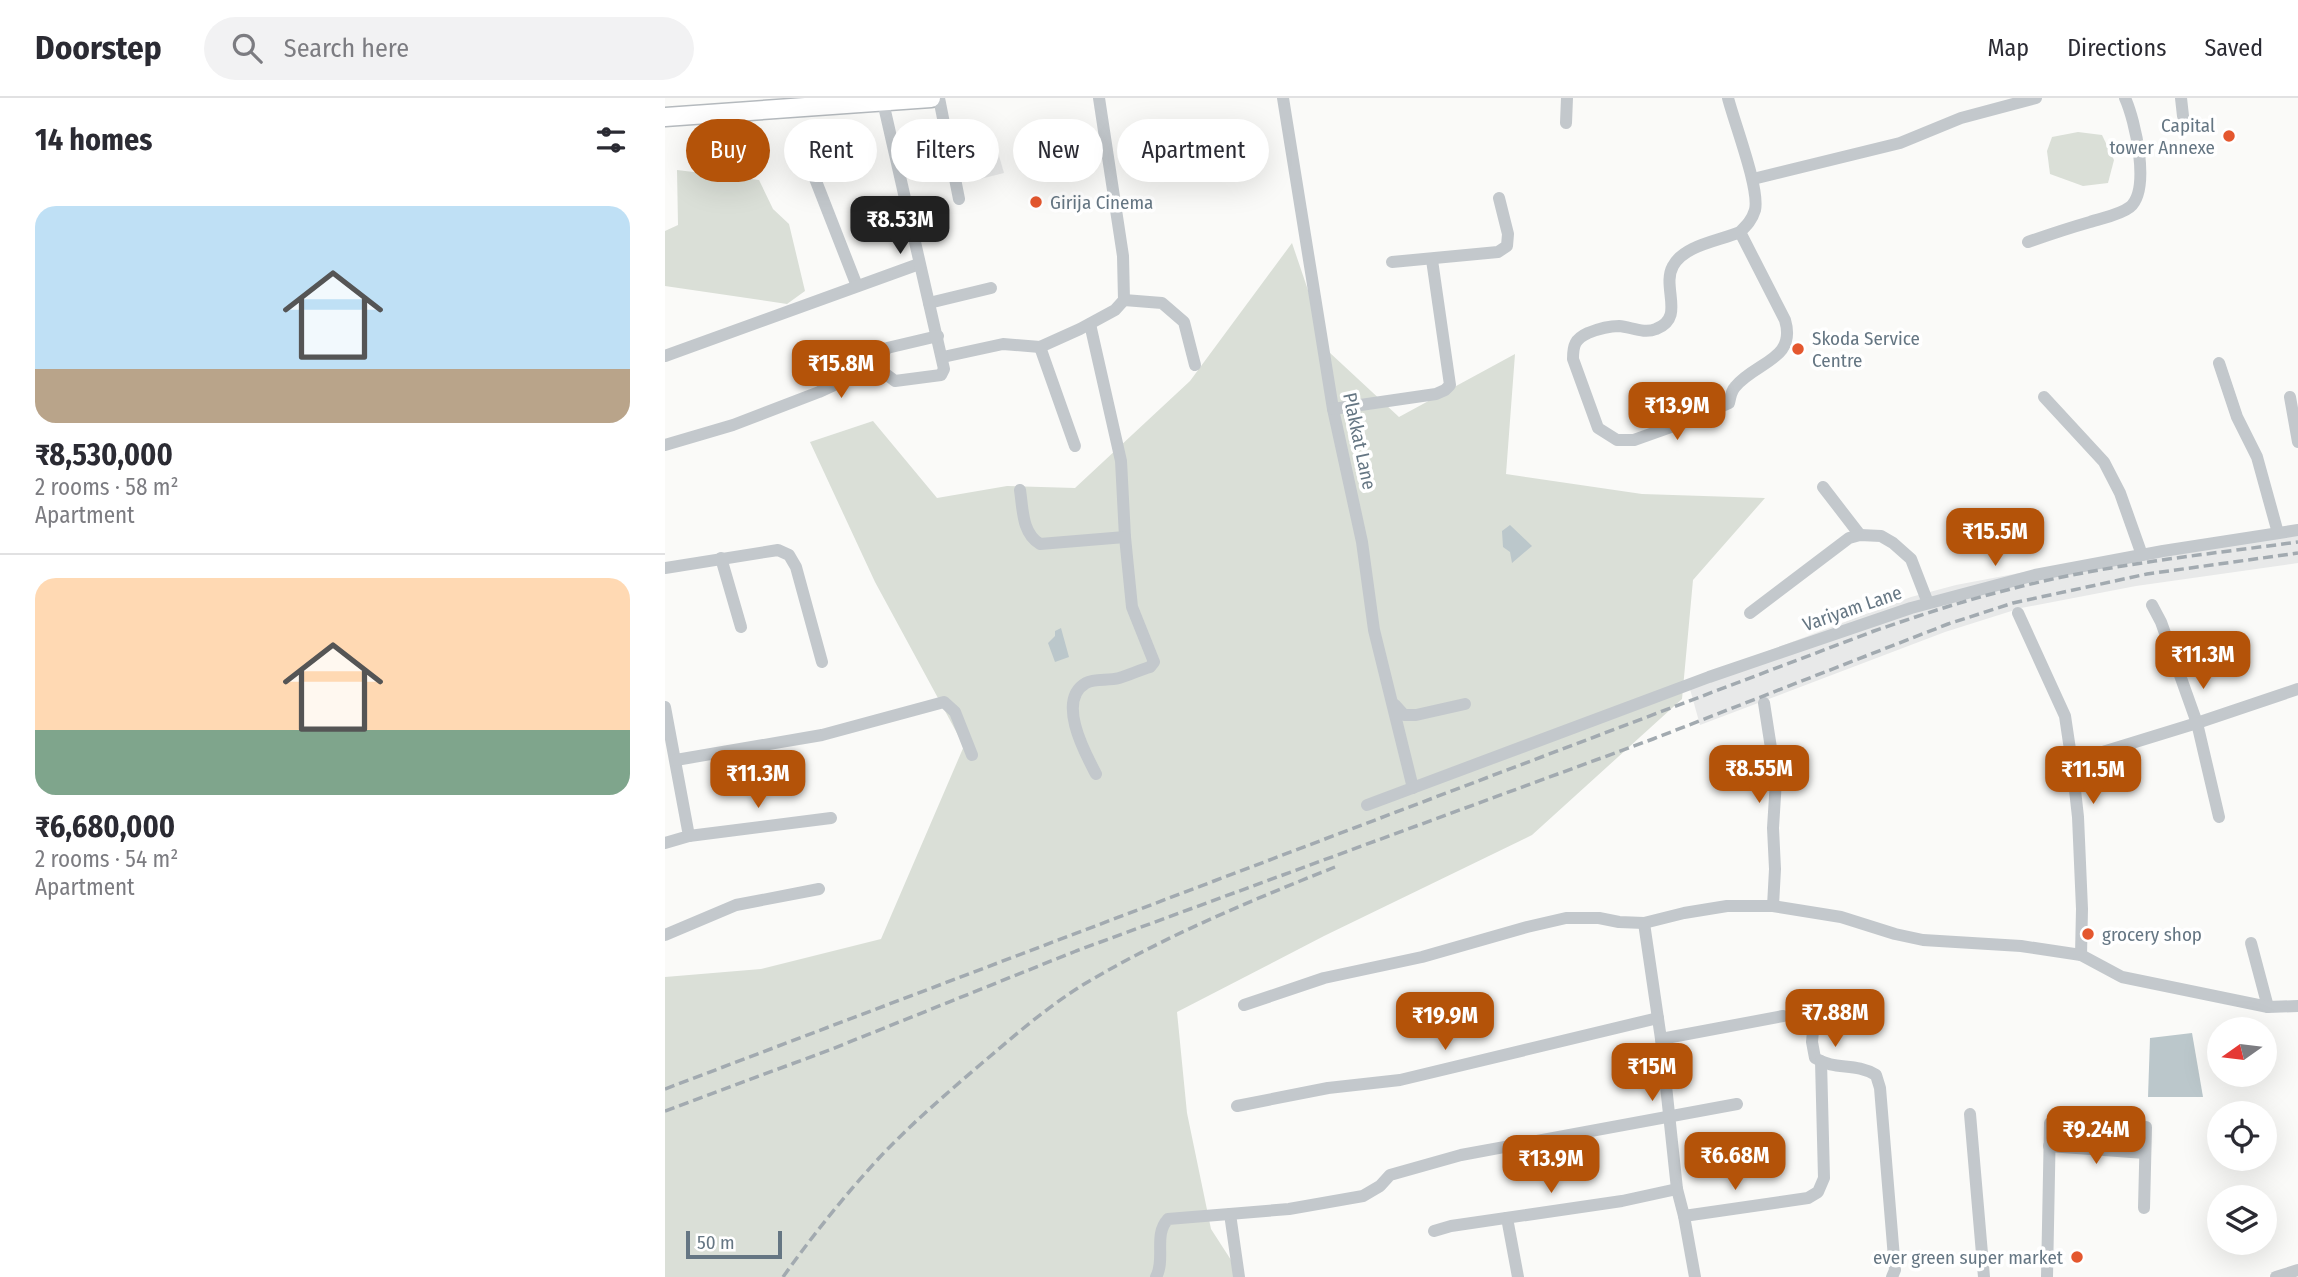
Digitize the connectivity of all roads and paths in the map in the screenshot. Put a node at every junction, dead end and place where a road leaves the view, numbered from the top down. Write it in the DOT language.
graph roads {
  1 [pos="931,98"];
  2 [pos="939,98"];
  3 [pos="1099,98"];
  4 [pos="1283,98"];
  5 [pos="1567,98"];
  6 [pos="1728,98"];
  7 [pos="2036,98"];
  8 [pos="2125,98"];
  9 [pos="2181,98"];
  10 [pos="883,102"];
  11 [pos="2183,116"];
  12 [pos="665,117"];
  13 [pos="1566,123"];
  14 [pos="1753,179"];
  15 [pos="816,182"];
  16 [pos="1499,198"];
  17 [pos="959,199"];
  18 [pos="1739,232"];
  19 [pos="2028,242"];
  20 [pos="1432,260"];
  21 [pos="1392,262"];
  22 [pos="919,264"];
  23 [pos="857,286"];
  24 [pos="991,288"];
  25 [pos="1124,300"];
  26 [pos="929,303"];
  27 [pos="1090,324"];
  28 [pos="938,336"];
  29 [pos="1040,347"];
  30 [pos="665,356"];
  31 [pos="943,357"];
  32 [pos="2219,363"];
  33 [pos="1195,365"];
  34 [pos="874,366"];
  35 [pos="2043,397"];
  36 [pos="2290,397"];
  37 [pos="1333,409"];
  38 [pos="2298,442"];
  39 [pos="665,445"];
  40 [pos="1075,446"];
  41 [pos="1823,487"];
  42 [pos="1020,490"];
  43 [pos="2298,530"];
  44 [pos="2279,533"];
  45 [pos="1860,535"];
  46 [pos="1125,537"];
  47 [pos="2142,555"];
  48 [pos="721,558"];
  49 [pos="665,568"];
  50 [pos="1927,603"];
  51 [pos="2152,605"];
  52 [pos="1750,613"];
  53 [pos="2018,613"];
  54 [pos="741,626"];
  55 [pos="822,662"];
  56 [pos="2298,689"];
  57 [pos="1392,702"];
  58 [pos="1764,703"];
  59 [pos="1465,704"];
  60 [pos="665,707"];
  61 [pos="2197,723"];
  62 [pos="972,754"];
  63 [pos="676,760"];
  64 [pos="2072,764"];
  65 [pos="1096,774"];
  66 [pos="1413,788"];
  67 [pos="1367,805"];
  68 [pos="2219,817"];
  69 [pos="831,818"];
  70 [pos="689,836"];
  71 [pos="665,843"];
  72 [pos="819,889"];
  73 [pos="1773,906"];
  74 [pos="1644,923"];
  75 [pos="665,935"];
  76 [pos="2251,943"];
  77 [pos="2081,955"];
  78 [pos="1816,999"];
  79 [pos="1244,1005"];
  80 [pos="2268,1006"];
  81 [pos="2298,1006"];
  82 [pos="1783,1016"];
  83 [pos="1658,1018"];
  84 [pos="1661,1039"];
  85 [pos="1821,1062"];
  86 [pos="1737,1104"];
  87 [pos="1237,1106"];
  88 [pos="1970,1114"];
  89 [pos="1670,1117"];
  90 [pos="2050,1123"];
  91 [pos="2146,1127"];
  92 [pos="2049,1146"];
  93 [pos="2145,1153"];
  94 [pos="1677,1189"];
  95 [pos="2144,1208"];
  96 [pos="1230,1214"];
  97 [pos="1684,1216"];
  98 [pos="1507,1218"];
  99 [pos="1434,1231"];
  100 [pos="2298,1270"];
  101 [pos="2282,1276"];
  102 [pos="1156,1277"];
  103 [pos="1238,1277"];
  104 [pos="1518,1277"];
  105 [pos="1695,1277"];
  106 [pos="1892,1277"];
  107 [pos="1984,1277"];
  108 [pos="2047,1277"];
  1 -- 10 [label="main road"];
  2 -- 17 [label="street"];
  3 -- 25 [label="street"];
  4 -- 37 [label="street, Plakkat Lane"];
  5 -- 13 [label="street"];
  6 -- 14 [label="street"];
  7 -- 14 [label="street"];
  8 -- 19 [label="street"];
  9 -- 11 [label="street"];
  10 -- 12 [label="main road"];
  10 -- 22 [label="street"];
  14 -- 18 [label="street"];
  15 -- 23 [label="street"];
  16 -- 20 [label="street"];
  18 -- 18 [label="street"];
  20 -- 21 [label="street"];
  20 -- 37 [label="street"];
  22 -- 23 [label="street"];
  22 -- 26 [label="street"];
  23 -- 30 [label="street"];
  24 -- 26 [label="street"];
  25 -- 27 [label="street"];
  25 -- 33 [label="street"];
  26 -- 28 [label="street"];
  27 -- 29 [label="street"];
  27 -- 46 [label="street"];
  28 -- 31 [label="street"];
  28 -- 34 [label="street"];
  29 -- 31 [label="street"];
  29 -- 40 [label="street"];
  31 -- 34 [label="street"];
  32 -- 44 [label="street"];
  34 -- 39 [label="street"];
  35 -- 47 [label="street"];
  36 -- 38 [label="street"];
  37 -- 57 [label="street, Plakkat Lane"];
  41 -- 45 [label="street"];
  42 -- 46 [label="street"];
  43 -- 44 [label="street, Variyam Lane"];
  44 -- 47 [label="street, Variyam Lane"];
  45 -- 50 [label="street"];
  45 -- 52 [label="street"];
  46 -- 65 [label="street"];
  47 -- 50 [label="street, Variyam Lane"];
  48 -- 49 [label="street"];
  48 -- 54 [label="street"];
  48 -- 55 [label="street"];
  50 -- 66 [label="street, Variyam Lane"];
  51 -- 61 [label="street"];
  53 -- 64 [label="street"];
  56 -- 61 [label="street"];
  57 -- 59 [label="street"];
  57 -- 66 [label="street, Plakkat Lane"];
  58 -- 73 [label="street"];
  60 -- 63 [label="street"];
  61 -- 64 [label="street"];
  61 -- 68 [label="street"];
  62 -- 63 [label="street"];
  63 -- 70 [label="street"];
  64 -- 77 [label="street"];
  66 -- 67 [label="street, Variyam Lane"];
  69 -- 70 [label="street"];
  70 -- 71 [label="street"];
  72 -- 75 [label="street"];
  73 -- 74 [label="street"];
  73 -- 77 [label="street"];
  74 -- 79 [label="street"];
  74 -- 83 [label="street"];
  76 -- 80 [label="street"];
  77 -- 80 [label="street"];
  78 -- 85 [label="street"];
  80 -- 81 [label="street"];
  82 -- 84 [label="street"];
  83 -- 84 [label="street"];
  83 -- 87 [label="street"];
  84 -- 89 [label="street"];
  85 -- 97 [label="street"];
  85 -- 106 [label="street"];
  86 -- 89 [label="street"];
  88 -- 107 [label="street"];
  89 -- 94 [label="street"];
  89 -- 96 [label="street"];
  90 -- 92 [label="street"];
  91 -- 93 [label="street"];
  92 -- 93 [label="street"];
  92 -- 108 [label="street"];
  93 -- 95 [label="street"];
  94 -- 97 [label="street"];
  94 -- 98 [label="street"];
  96 -- 102 [label="street"];
  96 -- 103 [label="street"];
  97 -- 105 [label="street"];
  98 -- 99 [label="street"];
  98 -- 104 [label="street"];
  100 -- 101 [label="street"];
}
